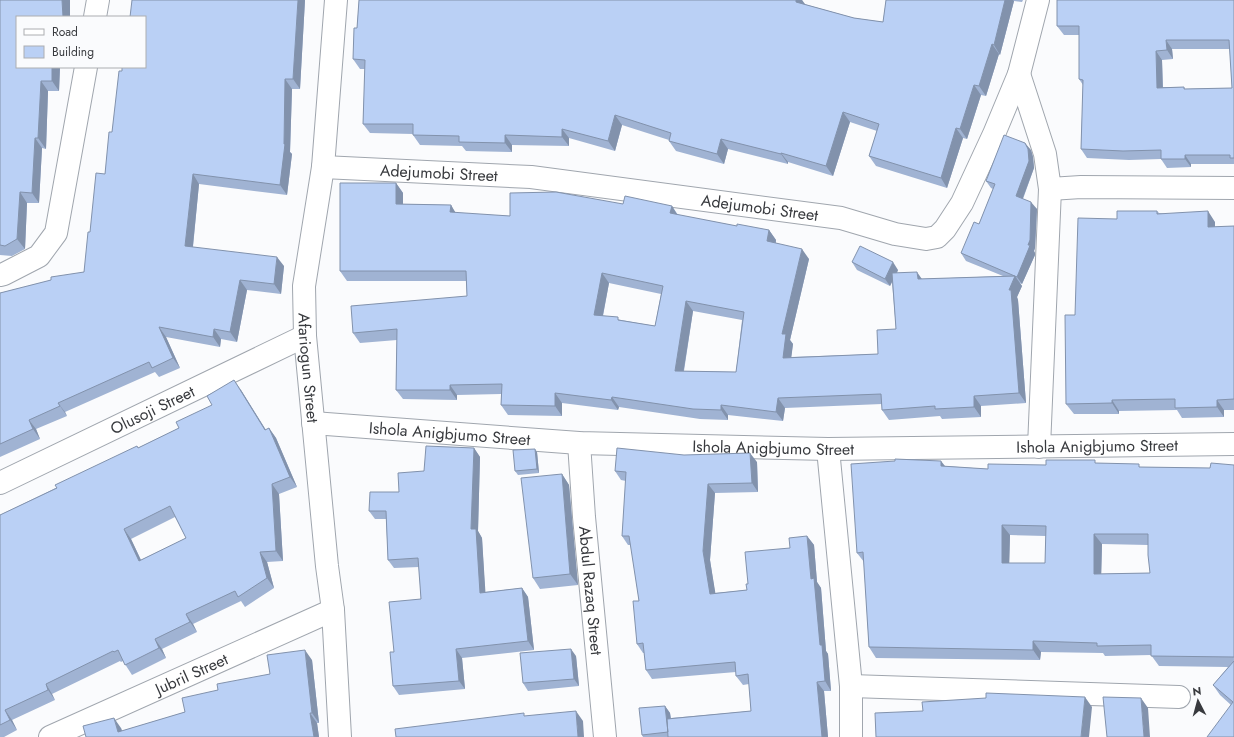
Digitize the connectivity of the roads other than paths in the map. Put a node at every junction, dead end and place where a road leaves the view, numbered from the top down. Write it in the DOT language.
graph roads {
  1 [pos="98,0"];
  2 [pos="336,0"];
  3 [pos="1038,0"];
  4 [pos="94,16"];
  5 [pos="86,68"];
  6 [pos="1019,74"];
  7 [pos="323,167"];
  8 [pos="1234,188"];
  9 [pos="1050,189"];
  10 [pos="2,274"];
  11 [pos="305,336"];
  12 [pos="313,424"];
  13 [pos="579,443"];
  14 [pos="1234,444"];
  15 [pos="1039,447"];
  16 [pos="828,449"];
  17 [pos="0,483"];
  18 [pos="333,610"];
  19 [pos="851,686"];
  20 [pos="1179,697"];
  21 [pos="50,737"];
  22 [pos="340,737"];
  23 [pos="606,737"];
  24 [pos="851,737"];
  1 -- 4 [label="street"];
  2 -- 7 [label="street, Afariogun Street"];
  3 -- 6 [label="street, Adejumobi Street"];
  5 -- 10 [label="street"];
  6 -- 7 [label="street, Adejumobi Street"];
  6 -- 9 [label="street"];
  7 -- 11 [label="street, Afariogun Street"];
  8 -- 9 [label="street"];
  9 -- 15 [label="street"];
  11 -- 12 [label="street, Afariogun Street"];
  11 -- 17 [label="street, Olusoji Street"];
  12 -- 13 [label="street, Ishola Anigbjumo Street"];
  12 -- 18 [label="street, Afariogun Street"];
  13 -- 16 [label="street, Ishola Anigbjumo Street"];
  13 -- 23 [label="street, Abdul Razaq Street"];
  14 -- 15 [label="street, Ishola Anigbjumo Street"];
  15 -- 16 [label="street, Ishola Anigbjumo Street"];
  16 -- 19 [label="street"];
  18 -- 21 [label="street, Jubril Street"];
  18 -- 22 [label="street, Afariogun Street"];
  19 -- 20 [label="street"];
  19 -- 24 [label="street"];
}
